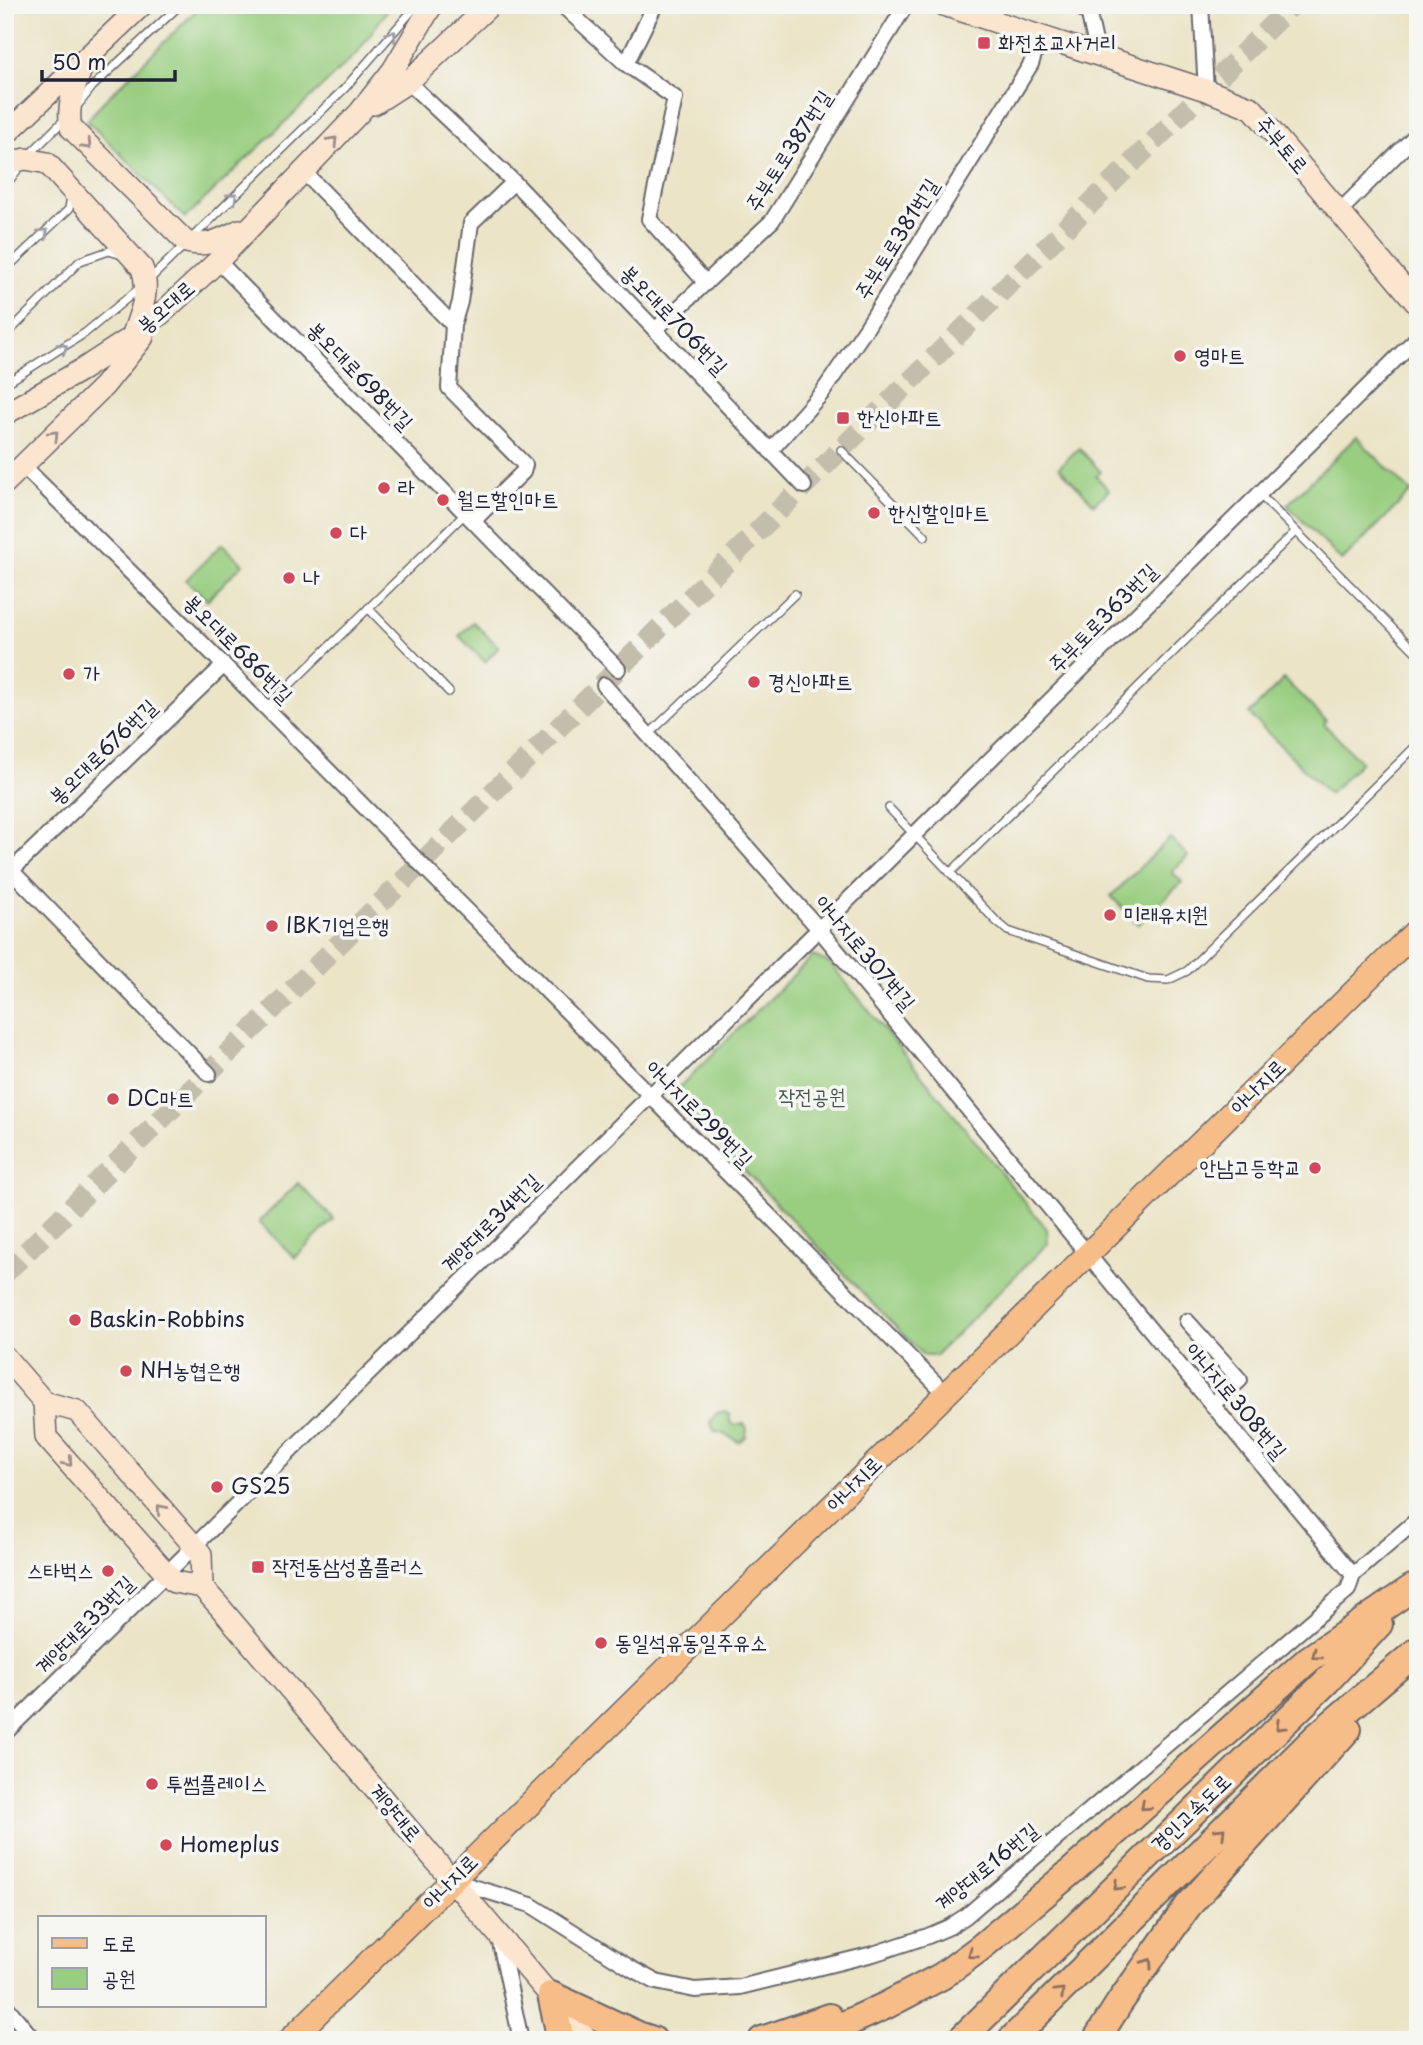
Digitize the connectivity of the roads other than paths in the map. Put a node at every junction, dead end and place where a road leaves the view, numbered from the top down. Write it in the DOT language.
graph roads {
  1 [pos="142,5"];
  2 [pos="180,5"];
  3 [pos="417,5"];
  4 [pos="432,5"];
  5 [pos="490,5"];
  6 [pos="562,5"];
  7 [pos="655,5"];
  8 [pos="906,5"];
  9 [pos="944,5"];
  10 [pos="1079,5"];
  11 [pos="1201,5"];
  12 [pos="1040,36"];
  13 [pos="1098,55"];
  14 [pos="84,61"];
  15 [pos="626,64"];
  16 [pos="408,82"];
  17 [pos="1206,90"];
  18 [pos="360,112"];
  19 [pos="68,115"];
  20 [pos="1418,133"];
  21 [pos="5,135"];
  22 [pos="16,161"];
  23 [pos="303,171"];
  24 [pos="514,182"];
  25 [pos="5,186"];
  26 [pos="72,191"];
  27 [pos="1339,212"];
  28 [pos="251,225"];
  29 [pos="186,242"];
  30 [pos="133,257"];
  31 [pos="218,261"];
  32 [pos="5,270"];
  33 [pos="147,282"];
  34 [pos="706,283"];
  35 [pos="1418,306"];
  36 [pos="162,313"];
  37 [pos="453,325"];
  38 [pos="655,330"];
  39 [pos="5,336"];
  40 [pos="132,337"];
  41 [pos="1418,337"];
  42 [pos="5,384"];
  43 [pos="5,414"];
  44 [pos="770,450"];
  45 [pos="841,450"];
  46 [pos="14,461"];
  47 [pos="5,483"];
  48 [pos="804,486"];
  49 [pos="1259,494"];
  50 [pos="469,517"];
  51 [pos="1296,531"];
  52 [pos="925,536"];
  53 [pos="795,594"];
  54 [pos="368,608"];
  55 [pos="1418,654"];
  56 [pos="224,665"];
  57 [pos="618,669"];
  58 [pos="604,684"];
  59 [pos="449,692"];
  60 [pos="267,708"];
  61 [pos="648,735"];
  62 [pos="1418,744"];
  63 [pos="889,808"];
  64 [pos="915,834"];
  65 [pos="421,864"];
  66 [pos="8,867"];
  67 [pos="950,873"];
  68 [pos="819,929"];
  69 [pos="1418,929"];
  70 [pos="209,1074"];
  71 [pos="651,1095"];
  72 [pos="1088,1254"];
  73 [pos="1187,1321"];
  74 [pos="5,1357"];
  75 [pos="946,1394"];
  76 [pos="44,1402"];
  77 [pos="1212,1405"];
  78 [pos="1418,1519"];
  79 [pos="194,1547"];
  80 [pos="167,1574"];
  81 [pos="1353,1575"];
  82 [pos="1415,1586"];
  83 [pos="202,1587"];
  84 [pos="1416,1652"];
  85 [pos="5,1733"];
  86 [pos="452,1880"];
  87 [pos="498,1933"];
  88 [pos="551,1995"];
  89 [pos="5,2005"];
  90 [pos="885,2006"];
  91 [pos="34,2040"];
  92 [pos="290,2040"];
  93 [pos="521,2040"];
  94 [pos="561,2040"];
  95 [pos="588,2040"];
  96 [pos="653,2040"];
  97 [pos="762,2040"];
  98 [pos="810,2040"];
  99 [pos="960,2040"];
  100 [pos="1011,2040"];
  101 [pos="1096,2040"];
  1 -- 14 [label="main road"];
  2 -- 19 [label="lane"];
  29 -- 3 [label="lane, one-way"];
  4 -- 18 [label="main road, 봉오대로"];
  5 -- 16 [label="main road"];
  6 -- 15 [label="street"];
  7 -- 15 [label="street"];
  8 -- 34 [label="street, 주부토로387번길"];
  9 -- 12 [label="main road, 주부토로"];
  10 -- 13 [label="street"];
  11 -- 17 [label="street"];
  12 -- 13 [label="main road, 주부토로"];
  12 -- 44 [label="street, 주부토로381번길"];
  13 -- 17 [label="main road, 주부토로"];
  14 -- 19 [label="main road"];
  14 -- 21 [label="main road"];
  15 -- 34 [label="street"];
  16 -- 18 [label="main road"];
  16 -- 24 [label="street, 봉오대로706번길"];
  17 -- 27 [label="main road, 주부토로"];
  23 -- 18 [label="main road, 봉오대로, one-way"];
  19 -- 22 [label="lane"];
  19 -- 29 [label="main road, one-way"];
  20 -- 27 [label="street"];
  22 -- 25 [label="lane"];
  22 -- 26 [label="main road"];
  23 -- 28 [label="main road, 봉오대로"];
  23 -- 37 [label="street"];
  24 -- 37 [label="street"];
  24 -- 38 [label="street, 봉오대로706번길"];
  26 -- 30 [label="main road"];
  32 -- 26 [label="lane, one-way"];
  27 -- 35 [label="main road, 주부토로"];
  28 -- 29 [label="main road"];
  28 -- 31 [label="main road, 봉오대로"];
  29 -- 33 [label="lane"];
  30 -- 33 [label="main road"];
  30 -- 39 [label="lane"];
  31 -- 36 [label="main road, 봉오대로"];
  31 -- 50 [label="street, 봉오대로698번길"];
  33 -- 40 [label="main road"];
  42 -- 33 [label="lane, one-way"];
  34 -- 38 [label="street, 주부토로387번길"];
  36 -- 40 [label="main road, 봉오대로"];
  46 -- 36 [label="main road, one-way"];
  37 -- 50 [label="street"];
  38 -- 44 [label="street, 봉오대로706번길"];
  40 -- 43 [label="main road, 봉오대로"];
  41 -- 49 [label="street, 주부토로363번길"];
  44 -- 48 [label="street, 봉오대로706번길"];
  45 -- 52 [label="lane"];
  46 -- 47 [label="main road"];
  46 -- 56 [label="street, 봉오대로686번길"];
  49 -- 51 [label="lane"];
  49 -- 64 [label="street, 주부토로363번길"];
  50 -- 54 [label="lane"];
  50 -- 57 [label="street, 봉오대로698번길"];
  51 -- 55 [label="lane"];
  51 -- 67 [label="lane"];
  53 -- 61 [label="lane"];
  54 -- 59 [label="lane"];
  54 -- 60 [label="lane"];
  56 -- 60 [label="street, 봉오대로686번길"];
  56 -- 66 [label="street, 봉오대로676번길"];
  58 -- 61 [label="street, 아나지로307번길"];
  60 -- 65 [label="street, 봉오대로686번길"];
  61 -- 68 [label="street, 아나지로307번길"];
  62 -- 67 [label="lane"];
  63 -- 64 [label="lane"];
  64 -- 67 [label="lane"];
  64 -- 68 [label="street, 주부토로363번길"];
  65 -- 71 [label="street, 아나지로299번길"];
  66 -- 70 [label="street, 봉오대로676번길"];
  68 -- 71 [label="street, 계양대로34번길"];
  68 -- 72 [label="street, 아나지로307번길"];
  69 -- 72 [label="main road, 아나지로"];
  71 -- 75 [label="street, 아나지로299번길"];
  71 -- 79 [label="street, 계양대로34번길"];
  72 -- 75 [label="main road, 아나지로"];
  72 -- 77 [label="street, 아나지로308번길"];
  73 -- 77 [label="street"];
  74 -- 76 [label="main road"];
  75 -- 86 [label="main road, 아나지로"];
  79 -- 76 [label="main road, one-way"];
  76 -- 80 [label="main road, one-way"];
  77 -- 81 [label="street, 아나지로308번길"];
  78 -- 81 [label="street, 계양대로16번길"];
  79 -- 80 [label="street, 계양대로33번길"];
  79 -- 83 [label="main road"];
  80 -- 83 [label="main road"];
  80 -- 85 [label="street, 계양대로33번길"];
  81 -- 86 [label="street, 계양대로16번길"];
  82 -- 90 [label="highway, one-way"];
  82 -- 99 [label="highway, 경인고속도로, one-way"];
  83 -- 86 [label="main road, 계양대로"];
  100 -- 84 [label="highway, 경인고속도로, one-way"];
  101 -- 84 [label="highway, one-way"];
  86 -- 87 [label="main road, 계양대로"];
  86 -- 92 [label="main road, 아나지로"];
  87 -- 88 [label="main road, 계양대로"];
  87 -- 93 [label="street"];
  88 -- 94 [label="highway"];
  88 -- 95 [label="main road, 계양대로"];
  88 -- 96 [label="highway"];
  89 -- 91 [label="street"];
  90 -- 97 [label="highway"];
  90 -- 98 [label="highway"];
}
